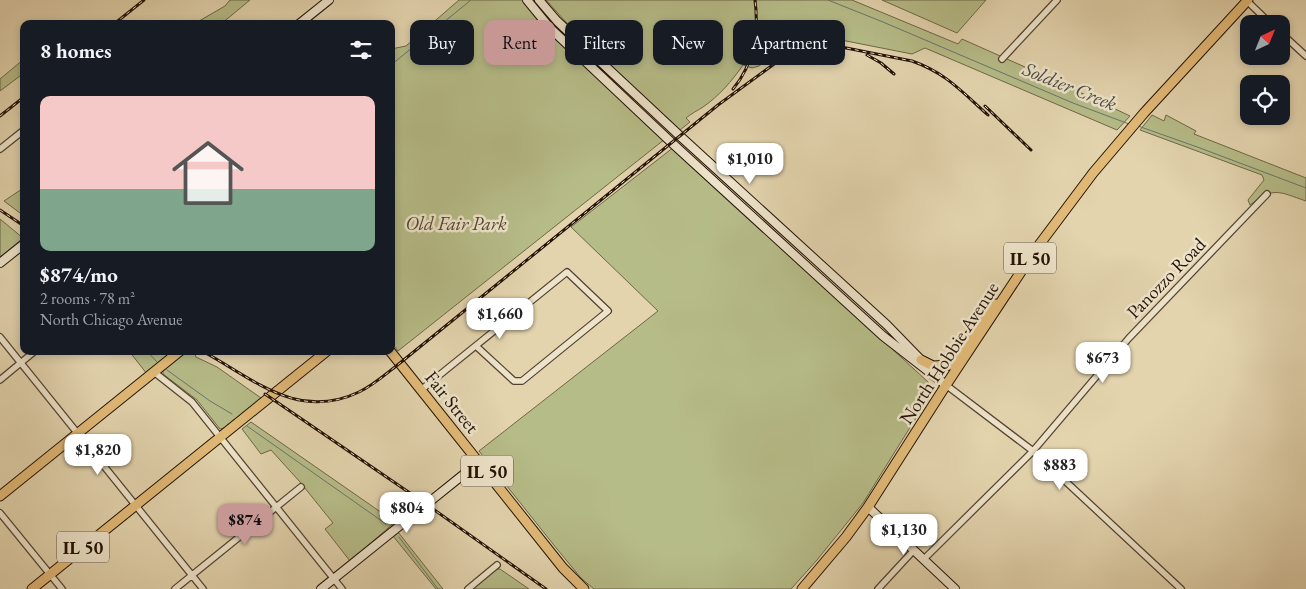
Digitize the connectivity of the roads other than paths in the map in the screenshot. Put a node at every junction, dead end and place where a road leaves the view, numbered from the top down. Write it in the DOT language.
graph roads {
  1 [pos="329,0"];
  2 [pos="527,0"];
  3 [pos="539,0"];
  4 [pos="1057,0"];
  5 [pos="1247,0"];
  6 [pos="1262,15"];
  7 [pos="304,20"];
  8 [pos="1290,41"];
  9 [pos="1306,56"];
  10 [pos="1002,59"];
  11 [pos="20,133"];
  12 [pos="0,149"];
  13 [pos="1267,194"];
  14 [pos="20,247"];
  15 [pos="0,263"];
  16 [pos="1002,299"];
  17 [pos="0,337"];
  18 [pos="476,346"];
  19 [pos="31,355"];
  20 [pos="175,355"];
  21 [pos="322,355"];
  22 [pos="393,355"];
  23 [pos="921,360"];
  24 [pos="21,363"];
  25 [pos="154,372"];
  26 [pos="0,380"];
  27 [pos="946,385"];
  28 [pos="421,390"];
  29 [pos="77,434"];
  30 [pos="220,438"];
  31 [pos="1032,451"];
  32 [pos="479,462"];
  33 [pos="301,487"];
  34 [pos="0,496"];
  35 [pos="135,505"];
  36 [pos="276,507"];
  37 [pos="868,507"];
  38 [pos="0,513"];
  39 [pos="914,550"];
  40 [pos="924,559"];
  41 [pos="497,565"];
  42 [pos="50,574"];
  43 [pos="192,576"];
  44 [pos="334,579"];
  45 [pos="32,589"];
  46 [pos="62,589"];
  47 [pos="175,589"];
  48 [pos="202,589"];
  49 [pos="321,589"];
  50 [pos="342,589"];
  51 [pos="468,589"];
  52 [pos="584,589"];
  53 [pos="802,589"];
  54 [pos="878,589"];
  55 [pos="955,589"];
  56 [pos="1181,589"];
  1 -- 7 [label="main road"];
  2 -- 27 [label="main road"];
  3 -- 23 [label="main road"];
  4 -- 10 [label="street"];
  5 -- 6 [label="street"];
  5 -- 16 [label="main road, North Hobbie Avenue / IL 50"];
  8 -- 9 [label="street"];
  11 -- 12 [label="street"];
  13 -- 31 [label="street, Panozzo Road"];
  14 -- 15 [label="main road"];
  16 -- 23 [label="main road"];
  16 -- 27 [label="main road, North Hobbie Avenue / IL 50"];
  17 -- 24 [label="street"];
  18 -- 18 [label="street"];
  18 -- 28 [label="street"];
  19 -- 24 [label="street"];
  20 -- 25 [label="main road"];
  21 -- 30 [label="main road, IL 50"];
  22 -- 28 [label="main road, Fair Street / IL 50"];
  23 -- 27 [label="main road"];
  24 -- 26 [label="street"];
  24 -- 29 [label="street"];
  25 -- 29 [label="main road"];
  25 -- 30 [label="street"];
  27 -- 31 [label="street"];
  27 -- 37 [label="main road, North Hobbie Avenue / IL 50"];
  28 -- 32 [label="main road, Fair Street / IL 50"];
  29 -- 34 [label="main road"];
  29 -- 35 [label="street"];
  30 -- 35 [label="main road, IL 50"];
  30 -- 36 [label="street"];
  31 -- 40 [label="street, Panozzo Road"];
  31 -- 56 [label="street"];
  32 -- 44 [label="main road"];
  32 -- 52 [label="main road, Fair Street / IL 50"];
  33 -- 36 [label="street"];
  35 -- 42 [label="main road, IL 50"];
  35 -- 43 [label="street"];
  36 -- 43 [label="street"];
  36 -- 44 [label="street"];
  37 -- 39 [label="main road"];
  37 -- 53 [label="main road, North Hobbie Avenue / IL 50"];
  38 -- 42 [label="street"];
  39 -- 40 [label="main road"];
  39 -- 54 [label="street"];
  40 -- 55 [label="main road"];
  41 -- 51 [label="street"];
  42 -- 45 [label="main road, IL 50"];
  42 -- 46 [label="street"];
  43 -- 47 [label="street"];
  43 -- 48 [label="street"];
  44 -- 49 [label="main road"];
  44 -- 50 [label="street"];
}
